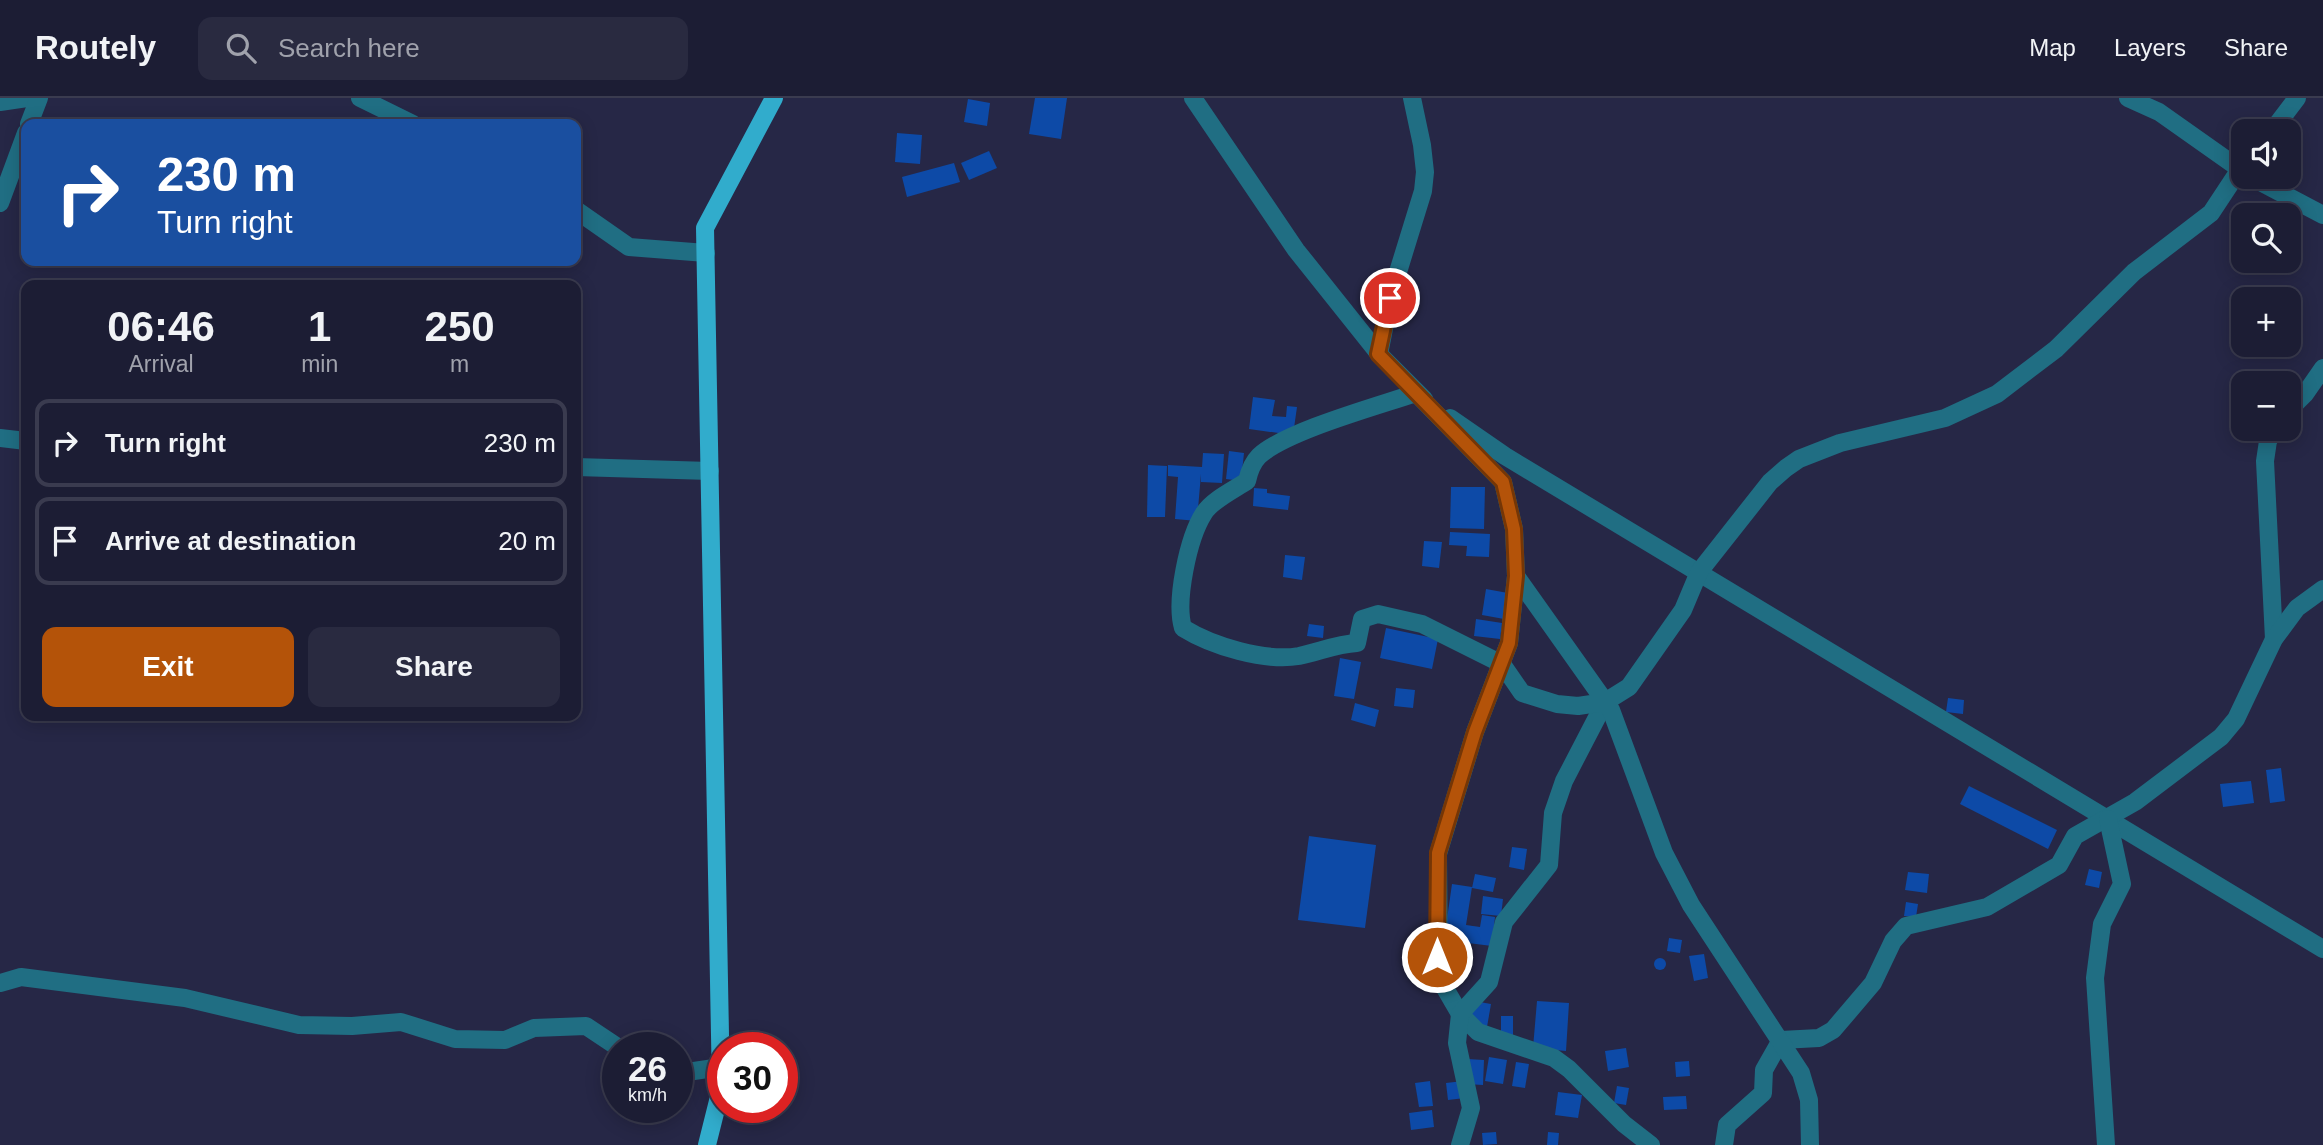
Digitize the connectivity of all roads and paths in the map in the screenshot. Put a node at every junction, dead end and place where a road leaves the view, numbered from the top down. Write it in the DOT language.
graph roads {
  1 [pos="27,98"];
  2 [pos="39,98"];
  3 [pos="360,98"];
  4 [pos="774,98"];
  5 [pos="1193,98"];
  6 [pos="1412,98"];
  7 [pos="2128,98"];
  8 [pos="2297,98"];
  9 [pos="0,102"];
  10 [pos="31,119"];
  11 [pos="403,119"];
  12 [pos="2282,119"];
  13 [pos="21,146"];
  14 [pos="2231,161"];
  15 [pos="2231,187"];
  16 [pos="2277,189"];
  17 [pos="0,203"];
  18 [pos="581,213"];
  19 [pos="2323,215"];
  20 [pos="706,253"];
  21 [pos="1378,354"];
  22 [pos="2323,368"];
  23 [pos="1416,393"];
  24 [pos="2301,398"];
  25 [pos="0,438"];
  26 [pos="21,440"];
  27 [pos="2269,441"];
  28 [pos="581,467"];
  29 [pos="710,471"];
  30 [pos="1699,572"];
  31 [pos="1516,576"];
  32 [pos="2323,589"];
  33 [pos="2274,639"];
  34 [pos="1502,664"];
  35 [pos="1605,702"];
  36 [pos="2108,819"];
  37 [pos="2323,949"];
  38 [pos="0,983"];
  39 [pos="1460,1014"];
  40 [pos="720,1032"];
  41 [pos="602,1037"];
  42 [pos="1781,1040"];
  43 [pos="712,1123"];
  44 [pos="707,1145"];
  45 [pos="1460,1145"];
  46 [pos="1651,1145"];
  47 [pos="1724,1145"];
  48 [pos="1810,1145"];
  49 [pos="2106,1145"];
  1 -- 9 [label="street"];
  2 -- 10 [label="street"];
  3 -- 11 [label="street"];
  4 -- 20 [label="main road"];
  5 -- 21 [label="street"];
  6 -- 21 [label="street"];
  7 -- 14 [label="street"];
  8 -- 12 [label="street"];
  13 -- 17 [label="street"];
  15 -- 30 [label="street"];
  16 -- 19 [label="street"];
  18 -- 20 [label="street"];
  20 -- 29 [label="main road"];
  21 -- 23 [label="street"];
  22 -- 24 [label="street"];
  23 -- 30 [label="street"];
  23 -- 31 [label="street"];
  23 -- 34 [label="street"];
  25 -- 26 [label="street"];
  27 -- 33 [label="street"];
  28 -- 29 [label="street"];
  29 -- 40 [label="main road"];
  30 -- 35 [label="street"];
  30 -- 36 [label="street"];
  31 -- 34 [label="street"];
  31 -- 35 [label="street"];
  32 -- 33 [label="street"];
  33 -- 36 [label="street"];
  34 -- 35 [label="street"];
  34 -- 39 [label="street"];
  35 -- 39 [label="street"];
  35 -- 42 [label="street"];
  36 -- 37 [label="street"];
  36 -- 42 [label="street"];
  36 -- 49 [label="street"];
  38 -- 41 [label="street"];
  39 -- 45 [label="street"];
  39 -- 46 [label="street"];
  42 -- 47 [label="street"];
  42 -- 48 [label="street"];
  43 -- 44 [label="main road"];
}
